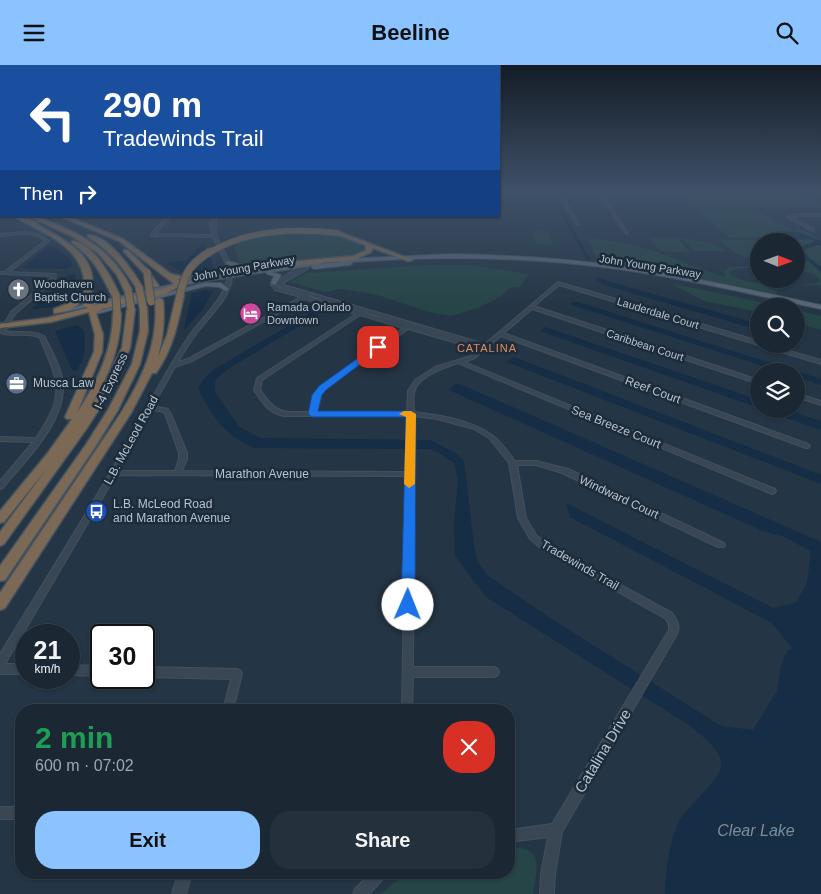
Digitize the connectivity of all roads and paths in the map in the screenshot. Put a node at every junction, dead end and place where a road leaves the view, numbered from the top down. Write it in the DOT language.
graph roads {
  1 [pos="47,231"];
  2 [pos="53,231"];
  3 [pos="66,231"];
  4 [pos="81,231"];
  5 [pos="92,231"];
  6 [pos="100,231"];
  7 [pos="156,231"];
  8 [pos="213,231"];
  9 [pos="295,231"];
  10 [pos="317,231"];
  11 [pos="0,235"];
  12 [pos="6,235"];
  13 [pos="214,236"];
  14 [pos="0,240"];
  15 [pos="367,244"];
  16 [pos="401,257"];
  17 [pos="410,260"];
  18 [pos="228,263"];
  19 [pos="243,267"];
  20 [pos="286,267"];
  21 [pos="303,267"];
  22 [pos="147,272"];
  23 [pos="3,273"];
  24 [pos="269,273"];
  25 [pos="172,276"];
  26 [pos="0,277"];
  27 [pos="230,277"];
  28 [pos="206,282"];
  29 [pos="274,283"];
  30 [pos="177,284"];
  31 [pos="226,289"];
  32 [pos="88,294"];
  33 [pos="307,296"];
  34 [pos="113,298"];
  35 [pos="155,301"];
  36 [pos="532,307"];
  37 [pos="821,307"];
  38 [pos="131,309"];
  39 [pos="113,311"];
  40 [pos="821,311"];
  41 [pos="53,312"];
  42 [pos="92,312"];
  43 [pos="361,312"];
  44 [pos="67,314"];
  45 [pos="10,318"];
  46 [pos="45,321"];
  47 [pos="17,325"];
  48 [pos="409,326"];
  49 [pos="2,327"];
  50 [pos="144,331"];
  51 [pos="25,333"];
  52 [pos="501,334"];
  53 [pos="750,341"];
  54 [pos="484,348"];
  55 [pos="790,353"];
  56 [pos="460,362"];
  57 [pos="821,362"];
  58 [pos="174,366"];
  59 [pos="750,379"];
  60 [pos="143,384"];
  61 [pos="805,398"];
  62 [pos="821,403"];
  63 [pos="149,407"];
  64 [pos="312,414"];
  65 [pos="411,414"];
  66 [pos="0,439"];
  67 [pos="35,442"];
  68 [pos="0,444"];
  69 [pos="806,446"];
  70 [pos="513,463"];
  71 [pos="114,473"];
  72 [pos="177,474"];
  73 [pos="410,474"];
  74 [pos="34,475"];
  75 [pos="0,487"];
  76 [pos="772,491"];
  77 [pos="0,519"];
  78 [pos="0,541"];
  79 [pos="721,545"];
  80 [pos="0,576"];
  81 [pos="0,604"];
  82 [pos="669,616"];
  83 [pos="0,663"];
  84 [pos="0,669"];
  85 [pos="15,669"];
  86 [pos="155,672"];
  87 [pos="408,672"];
  88 [pos="494,672"];
  89 [pos="230,704"];
  90 [pos="407,704"];
  91 [pos="0,813"];
  92 [pos="15,813"];
  93 [pos="556,830"];
  94 [pos="515,835"];
  95 [pos="183,879"];
  96 [pos="374,879"];
  97 [pos="179,894"];
  98 [pos="360,894"];
  99 [pos="547,894"];
  1 -- 32 [label="highway"];
  2 -- 34 [label="highway"];
  3 -- 38 [label="highway, I-4 Express, bridge"];
  4 -- 50 [label="highway, I-4 Express, bridge"];
  5 -- 22 [label="highway"];
  6 -- 25 [label="highway"];
  7 -- 13 [label="street"];
  8 -- 13 [label="street"];
  9 -- 60 [label="highway, bridge"];
  10 -- 15 [label="highway, bridge"];
  11 -- 12 [label="street"];
  12 -- 14 [label="street"];
  12 -- 23 [label="street"];
  13 -- 18 [label="street"];
  15 -- 16 [label="highway"];
  15 -- 19 [label="highway"];
  16 -- 17 [label="highway"];
  16 -- 21 [label="main road, John Young Parkway"];
  16 -- 37 [label="main road, John Young Parkway"];
  17 -- 21 [label="main road, John Young Parkway"];
  17 -- 40 [label="main road, John Young Parkway"];
  18 -- 19 [label="main road"];
  18 -- 27 [label="street"];
  19 -- 20 [label="main road"];
  20 -- 21 [label="main road, John Young Parkway"];
  20 -- 27 [label="main road, John Young Parkway"];
  21 -- 24 [label="main road, John Young Parkway"];
  21 -- 29 [label="street"];
  21 -- 33 [label="street"];
  22 -- 35 [label="highway, bridge"];
  22 -- 35 [label="highway"];
  23 -- 26 [label="street"];
  23 -- 45 [label="street"];
  24 -- 27 [label="main road, John Young Parkway"];
  24 -- 29 [label="main road"];
  25 -- 28 [label="highway"];
  25 -- 30 [label="highway"];
  27 -- 28 [label="main road, John Young Parkway"];
  27 -- 31 [label="street, L.B. McLeod Road"];
  28 -- 30 [label="main road, John Young Parkway"];
  28 -- 31 [label="main road"];
  28 -- 39 [label="main road, John Young Parkway"];
  29 -- 33 [label="street"];
  30 -- 34 [label="main road, John Young Parkway"];
  30 -- 42 [label="highway"];
  31 -- 58 [label="street, L.B. McLeod Road"];
  32 -- 41 [label="highway"];
  32 -- 42 [label="highway"];
  33 -- 43 [label="street"];
  33 -- 58 [label="street"];
  34 -- 39 [label="highway, bridge"];
  34 -- 42 [label="highway"];
  35 -- 50 [label="highway"];
  35 -- 60 [label="highway"];
  36 -- 52 [label="street"];
  36 -- 53 [label="street, Lauderdale Court"];
  36 -- 59 [label="street, Caribbean Court"];
  38 -- 78 [label="highway, I-4 Express"];
  39 -- 42 [label="highway"];
  39 -- 74 [label="highway"];
  41 -- 44 [label="highway"];
  41 -- 45 [label="highway"];
  42 -- 44 [label="highway"];
  42 -- 44 [label="main road"];
  42 -- 46 [label="highway"];
  42 -- 74 [label="highway"];
  43 -- 48 [label="street"];
  43 -- 64 [label="street"];
  44 -- 46 [label="highway"];
  45 -- 47 [label="street"];
  45 -- 49 [label="highway"];
  46 -- 47 [label="highway"];
  47 -- 49 [label="highway"];
  47 -- 51 [label="street"];
  48 -- 54 [label="street"];
  48 -- 64 [label="street"];
  49 -- 51 [label="street"];
  50 -- 80 [label="highway, I-4 Express"];
  51 -- 67 [label="street"];
  52 -- 54 [label="street"];
  52 -- 69 [label="street, Reef Court"];
  54 -- 56 [label="street"];
  55 -- 57 [label="street, Lauderdale Court"];
  56 -- 65 [label="street"];
  56 -- 76 [label="street, Sea Breeze Court"];
  58 -- 63 [label="street, L.B. McLeod Road"];
  60 -- 81 [label="highway"];
  61 -- 62 [label="street"];
  63 -- 71 [label="street, L.B. McLeod Road"];
  63 -- 72 [label="street"];
  64 -- 65 [label="street"];
  65 -- 70 [label="street"];
  65 -- 73 [label="street"];
  66 -- 67 [label="street"];
  67 -- 68 [label="street"];
  67 -- 75 [label="street"];
  70 -- 79 [label="street, Windward Court"];
  70 -- 82 [label="street, Tradewinds Trail"];
  71 -- 72 [label="street, Marathon Avenue"];
  71 -- 83 [label="street, L.B. McLeod Road"];
  72 -- 73 [label="street, Marathon Avenue"];
  73 -- 87 [label="street"];
  74 -- 77 [label="highway"];
  82 -- 93 [label="street, Catalina Drive"];
  84 -- 85 [label="street"];
  86 -- 89 [label="street"];
  87 -- 88 [label="street"];
  87 -- 90 [label="street"];
  91 -- 92 [label="street"];
  93 -- 94 [label="street"];
  93 -- 99 [label="street, Catalina Drive"];
  95 -- 97 [label="street"];
  96 -- 98 [label="street"];
}
